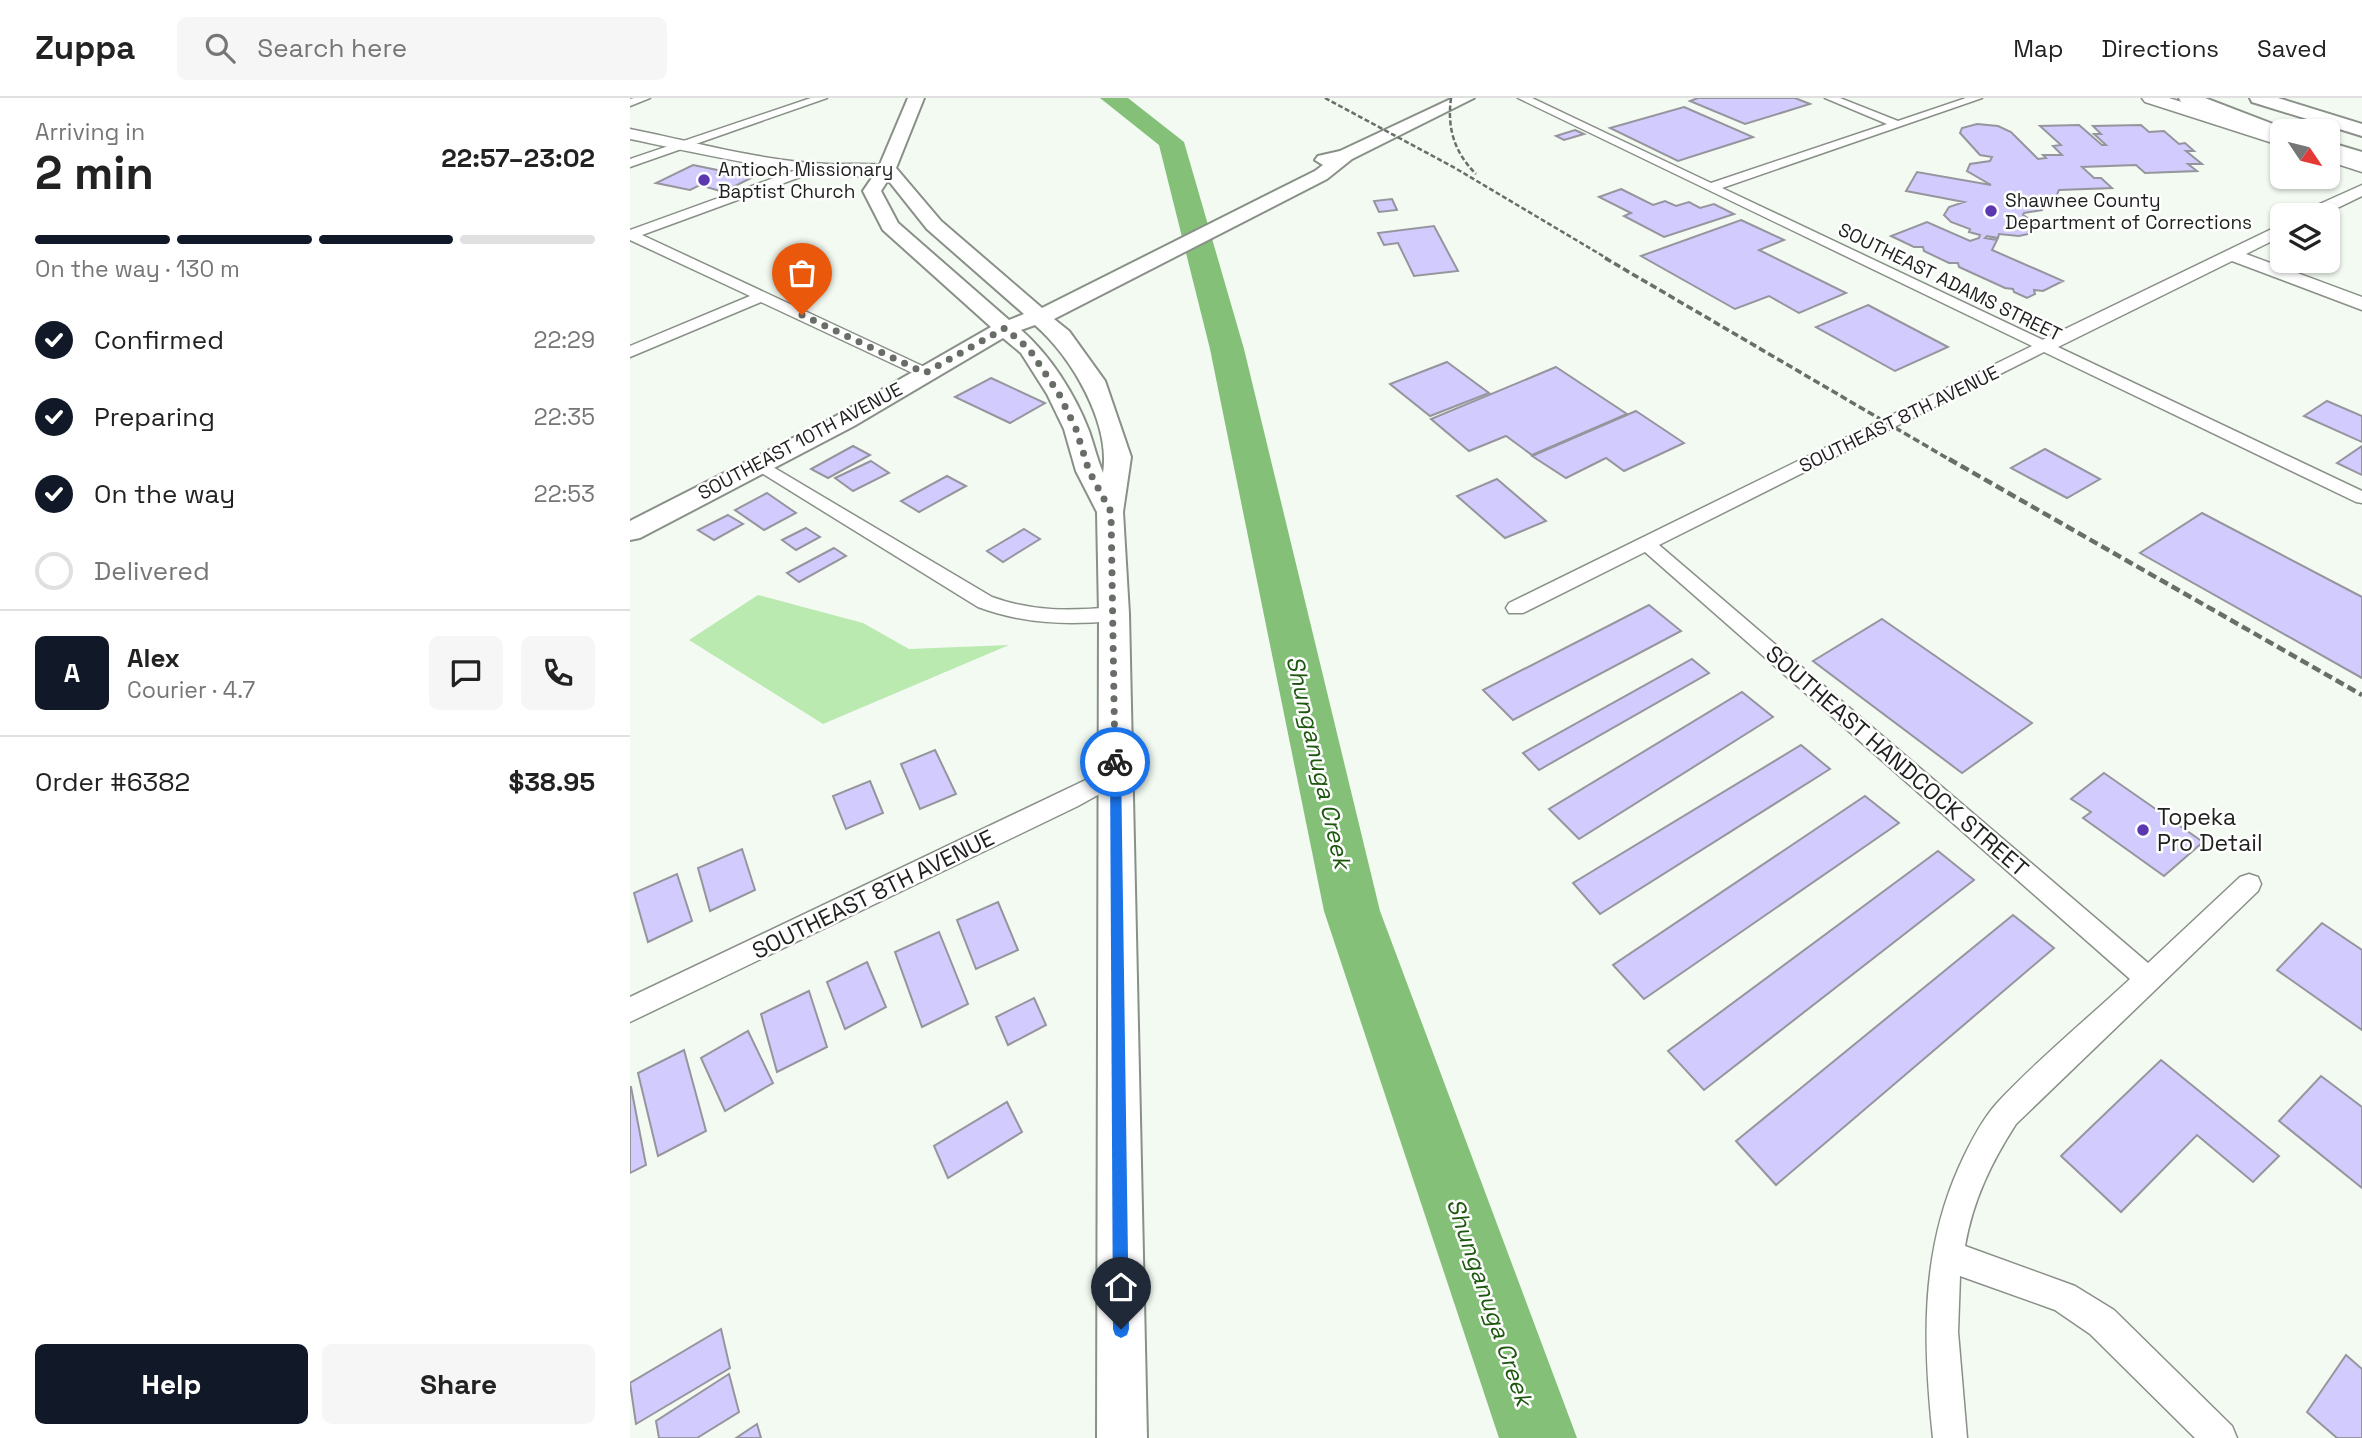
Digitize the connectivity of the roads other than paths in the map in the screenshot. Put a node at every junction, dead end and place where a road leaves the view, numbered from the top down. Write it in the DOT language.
graph roads {
  1 [pos="645,98"];
  2 [pos="822,98"];
  3 [pos="916,98"];
  4 [pos="1466,98"];
  5 [pos="1523,98"];
  6 [pos="1830,98"];
  7 [pos="1977,98"];
  8 [pos="2151,98"];
  9 [pos="2188,98"];
  10 [pos="2259,98"];
  11 [pos="2300,98"];
  12 [pos="630,103"];
  13 [pos="2362,117"];
  14 [pos="1899,125"];
  15 [pos="2270,129"];
  16 [pos="2362,130"];
  17 [pos="630,134"];
  18 [pos="2270,136"];
  19 [pos="684,145"];
  20 [pos="2340,152"];
  21 [pos="2340,159"];
  22 [pos="2362,159"];
  23 [pos="630,163"];
  24 [pos="2362,166"];
  25 [pos="810,169"];
  26 [pos="887,169"];
  27 [pos="1709,188"];
  28 [pos="2362,190"];
  29 [pos="2334,203"];
  30 [pos="630,235"];
  31 [pos="2270,235"];
  32 [pos="2231,254"];
  33 [pos="763,296"];
  34 [pos="2362,304"];
  35 [pos="1034,313"];
  36 [pos="1005,328"];
  37 [pos="2043,347"];
  38 [pos="630,352"];
  39 [pos="925,373"];
  40 [pos="761,465"];
  41 [pos="2362,498"];
  42 [pos="1111,512"];
  43 [pos="630,531"];
  44 [pos="1647,544"];
  45 [pos="1516,608"];
  46 [pos="1114,614"];
  47 [pos="1115,775"];
  48 [pos="2249,884"];
  49 [pos="2148,979"];
  50 [pos="630,1010"];
  51 [pos="1947,1255"];
  52 [pos="1122,1438"];
  53 [pos="1950,1438"];
  54 [pos="2220,1438"];
  1 -- 12 [label="street"];
  2 -- 19 [label="street"];
  3 -- 26 [label="main road"];
  4 -- 35 [label="main road, SOUTHEAST 10TH AVENUE"];
  5 -- 27 [label="street, SOUTHEAST ADAMS STREET"];
  6 -- 14 [label="street"];
  7 -- 14 [label="street"];
  8 -- 18 [label="main road"];
  9 -- 15 [label="highway"];
  10 -- 16 [label="highway"];
  11 -- 13 [label="highway"];
  14 -- 27 [label="street"];
  17 -- 19 [label="street"];
  19 -- 23 [label="street"];
  19 -- 25 [label="street"];
  20 -- 22 [label="highway"];
  21 -- 24 [label="main road"];
  25 -- 26 [label="street"];
  25 -- 30 [label="street"];
  26 -- 35 [label="main road"];
  26 -- 36 [label="main road"];
  27 -- 37 [label="street, SOUTHEAST ADAMS STREET"];
  28 -- 29 [label="street"];
  30 -- 33 [label="street"];
  31 -- 32 [label="street, SOUTHEAST 8TH AVENUE"];
  32 -- 34 [label="street"];
  32 -- 37 [label="street, SOUTHEAST 8TH AVENUE"];
  33 -- 38 [label="street"];
  33 -- 39 [label="street"];
  35 -- 36 [label="main road, SOUTHEAST 10TH AVENUE"];
  35 -- 42 [label="main road"];
  36 -- 39 [label="main road, SOUTHEAST 10TH AVENUE"];
  36 -- 42 [label="main road"];
  37 -- 41 [label="street, SOUTHEAST ADAMS STREET"];
  37 -- 44 [label="street, SOUTHEAST 8TH AVENUE"];
  39 -- 40 [label="main road, SOUTHEAST 10TH AVENUE"];
  40 -- 43 [label="main road, SOUTHEAST 10TH AVENUE"];
  40 -- 46 [label="street"];
  42 -- 46 [label="main road"];
  44 -- 45 [label="street, SOUTHEAST 8TH AVENUE"];
  44 -- 49 [label="street, SOUTHEAST HANDCOCK STREET"];
  46 -- 47 [label="main road"];
  47 -- 50 [label="street, SOUTHEAST 8TH AVENUE"];
  47 -- 52 [label="main road"];
  48 -- 49 [label="street"];
  49 -- 51 [label="street"];
  51 -- 53 [label="street"];
  51 -- 54 [label="street"];
}
